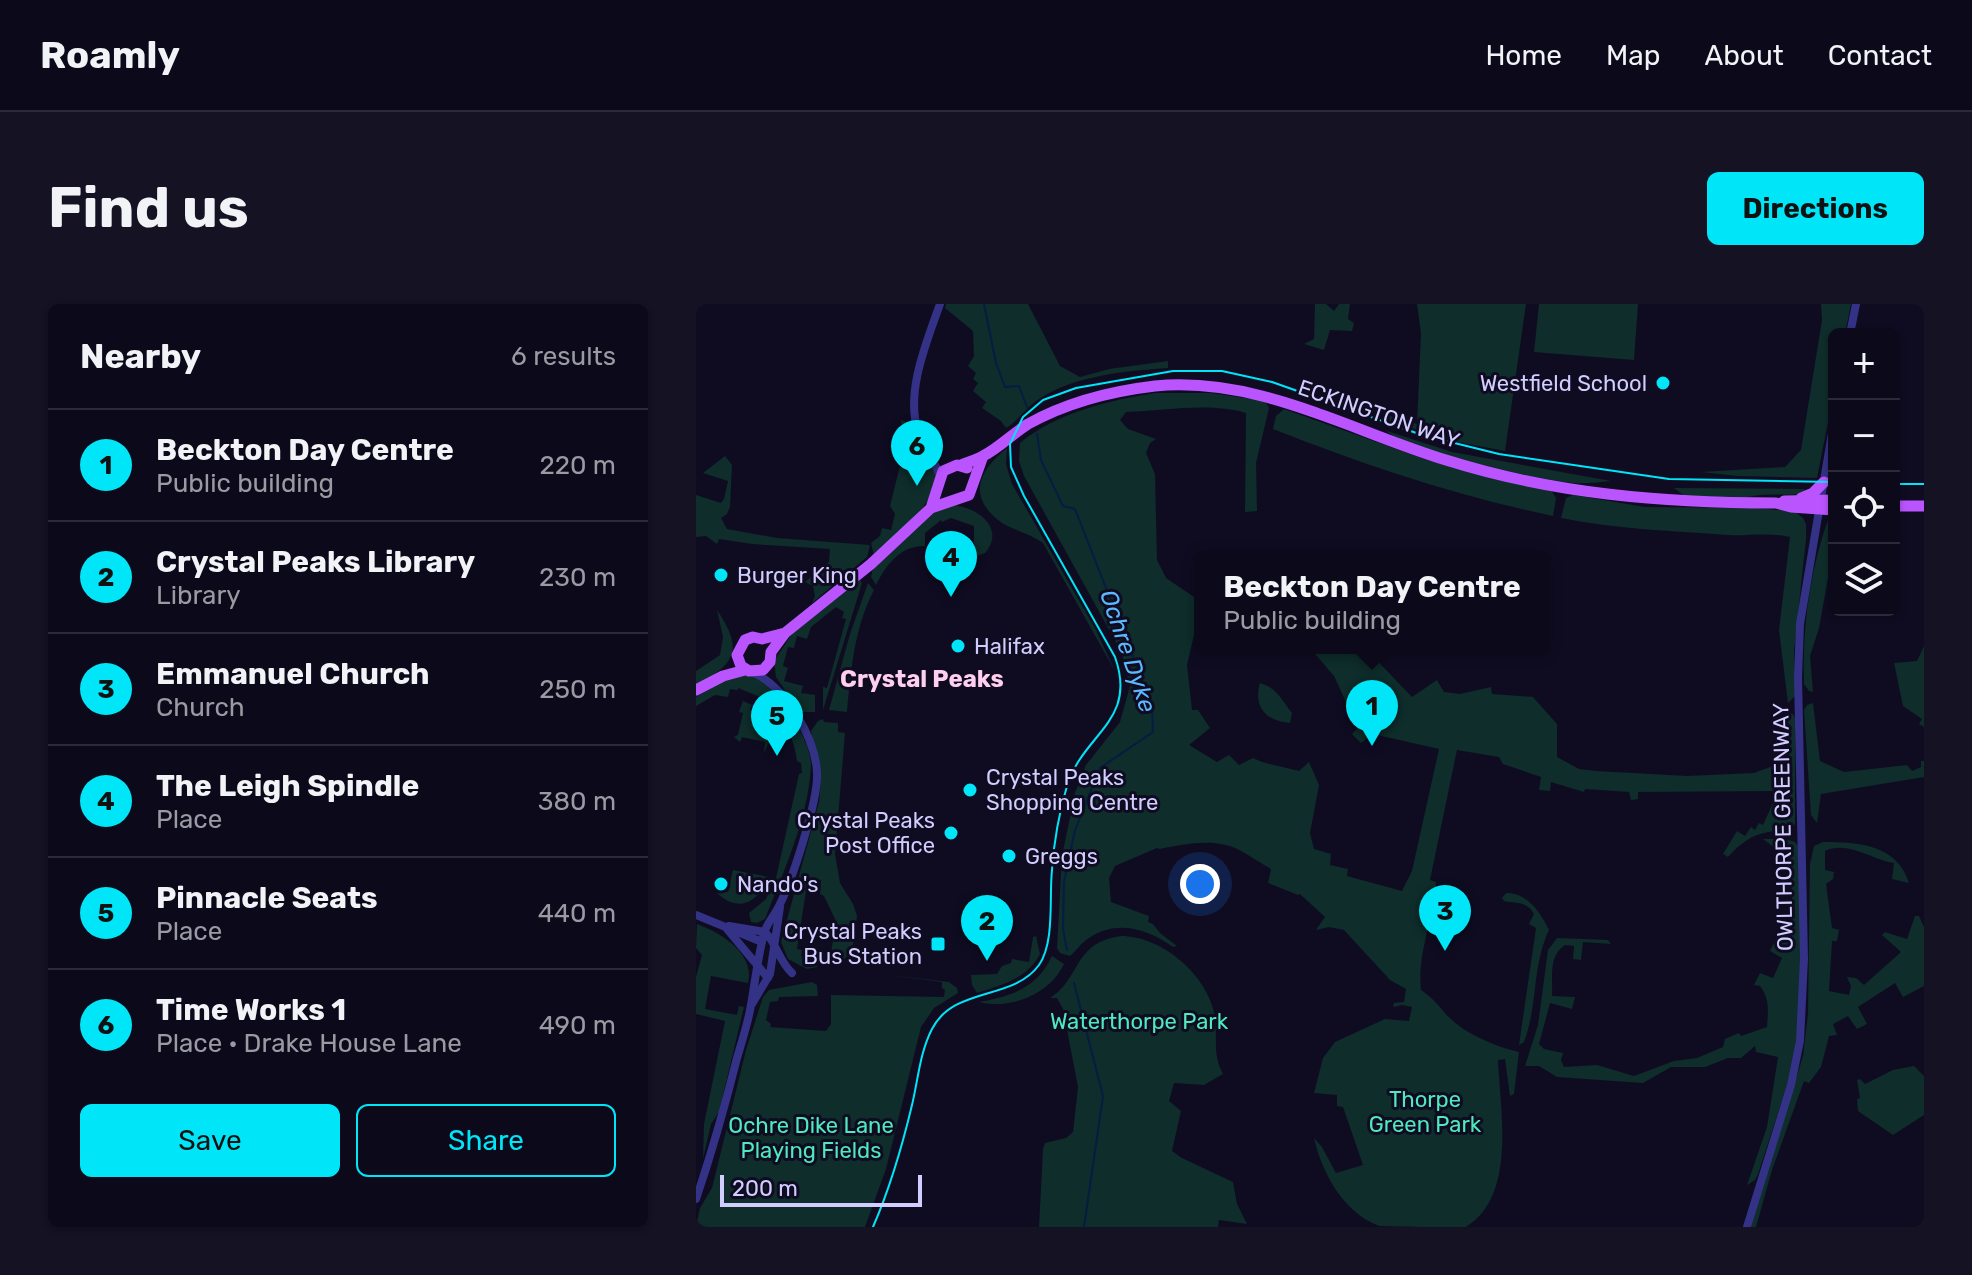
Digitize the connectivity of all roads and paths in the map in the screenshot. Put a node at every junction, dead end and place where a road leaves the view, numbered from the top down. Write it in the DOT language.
graph roads {
  1 [pos="940,304"];
  2 [pos="1856,304"];
  3 [pos="1851,328"];
  4 [pos="983,456"];
  5 [pos="933,458"];
  6 [pos="957,465"];
  7 [pos="1829,472"];
  8 [pos="974,479"];
  9 [pos="940,481"];
  10 [pos="951,499"];
  11 [pos="1827,499"];
  12 [pos="1796,500"];
  13 [pos="1776,503"];
  14 [pos="1900,506"];
  15 [pos="1924,506"];
  16 [pos="931,508"];
  17 [pos="785,633"];
  18 [pos="762,639"];
  19 [pos="737,655"];
  20 [pos="771,657"];
  21 [pos="749,671"];
  22 [pos="723,676"];
  23 [pos="772,682"];
  24 [pos="696,690"];
  25 [pos="780,905"];
  26 [pos="696,915"];
  27 [pos="779,916"];
  28 [pos="724,925"];
  29 [pos="766,937"];
  30 [pos="775,948"];
  31 [pos="757,963"];
  32 [pos="792,973"];
  33 [pos="768,974"];
  34 [pos="752,993"];
  35 [pos="751,1004"];
  36 [pos="696,1199"];
  37 [pos="1747,1227"];
  1 -- 5 [label="street"];
  2 -- 3 [label="street"];
  4 -- 6 [label="main road, ECKINGTON WAY"];
  4 -- 8 [label="main road"];
  4 -- 13 [label="main road, ECKINGTON WAY"];
  5 -- 6 [label="street"];
  5 -- 9 [label="street"];
  6 -- 8 [label="main road"];
  6 -- 9 [label="main road"];
  7 -- 11 [label="street, OWLTHORPE GREENWAY"];
  8 -- 10 [label="main road"];
  9 -- 10 [label="main road"];
  9 -- 16 [label="main road"];
  10 -- 16 [label="main road"];
  11 -- 12 [label="main road, ECKINGTON WAY"];
  11 -- 12 [label="main road"];
  11 -- 13 [label="main road, ECKINGTON WAY"];
  11 -- 37 [label="street, OWLTHORPE GREENWAY"];
  12 -- 13 [label="main road, ECKINGTON WAY"];
  14 -- 15 [label="main road"];
  16 -- 17 [label="main road"];
  17 -- 18 [label="main road"];
  17 -- 20 [label="main road"];
  18 -- 19 [label="main road"];
  18 -- 20 [label="main road"];
  19 -- 21 [label="main road"];
  19 -- 22 [label="main road"];
  20 -- 21 [label="main road"];
  20 -- 23 [label="street"];
  21 -- 22 [label="main road"];
  21 -- 23 [label="street"];
  22 -- 24 [label="main road"];
  23 -- 25 [label="street"];
  25 -- 27 [label="street"];
  25 -- 29 [label="street"];
  26 -- 28 [label="street"];
  27 -- 29 [label="street"];
  27 -- 30 [label="street"];
  28 -- 29 [label="street"];
  28 -- 31 [label="street"];
  29 -- 30 [label="street"];
  29 -- 31 [label="street"];
  30 -- 32 [label="street"];
  30 -- 33 [label="street"];
  31 -- 33 [label="street"];
  31 -- 34 [label="street"];
  33 -- 34 [label="street"];
  33 -- 35 [label="street"];
  34 -- 35 [label="street"];
  35 -- 36 [label="street"];
}
